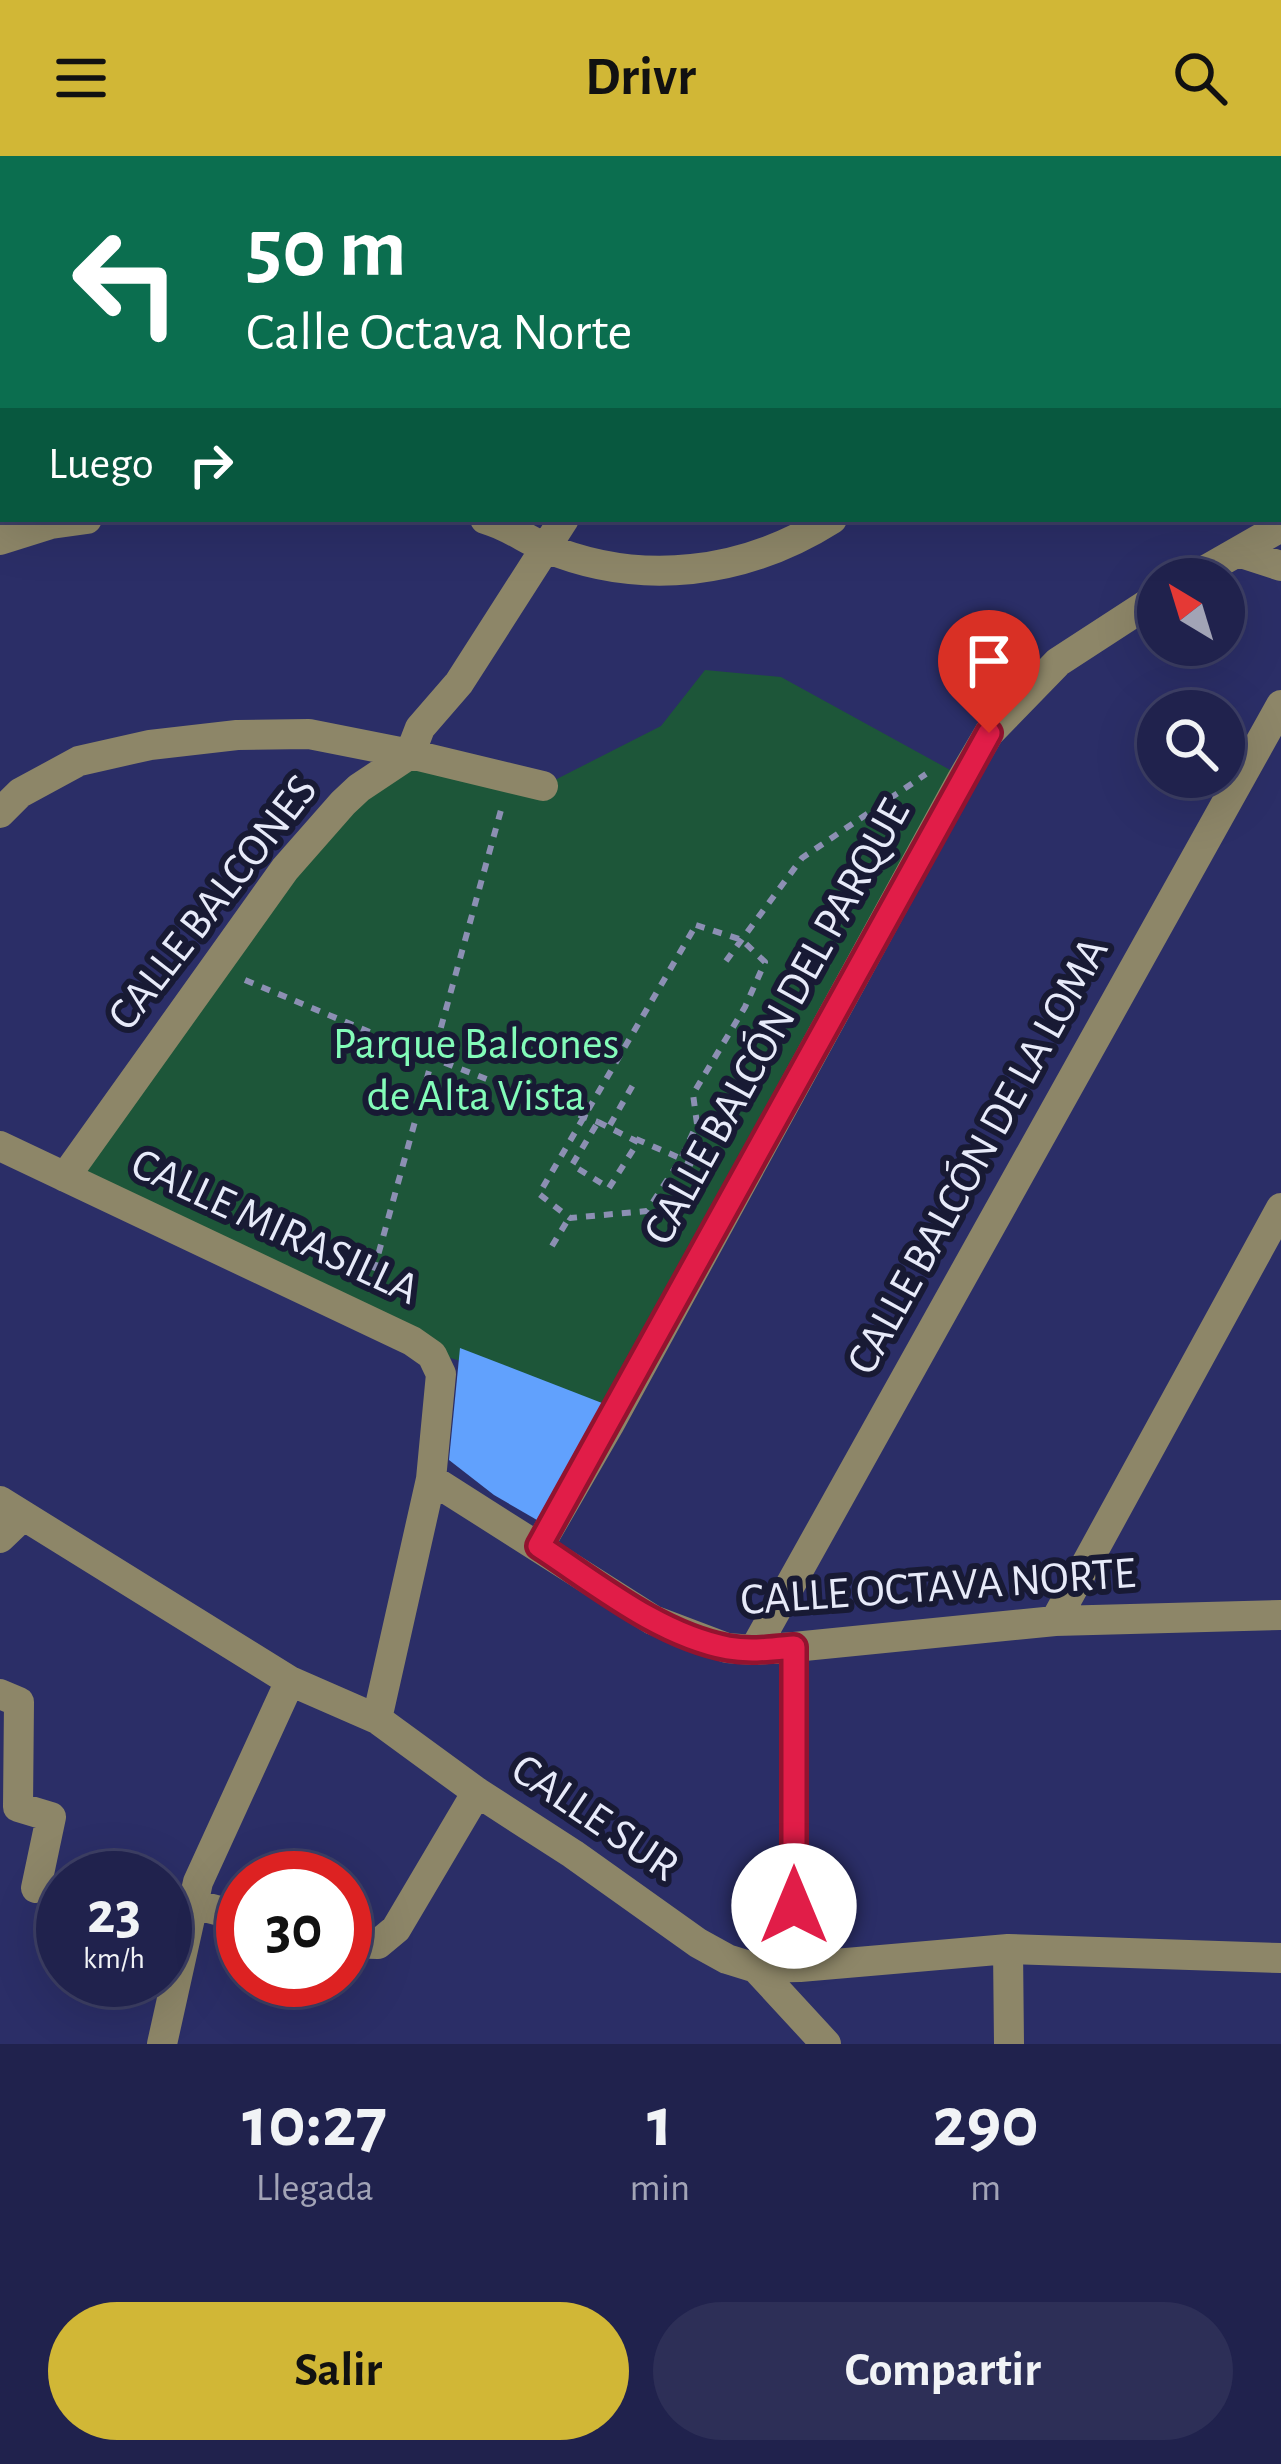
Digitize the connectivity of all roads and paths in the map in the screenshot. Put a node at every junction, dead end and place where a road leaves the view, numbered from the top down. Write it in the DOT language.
graph roads {
  1 [pos="65,522"];
  2 [pos="495,522"];
  3 [pos="562,522"];
  4 [pos="826,522"];
  5 [pos="1281,527"];
  6 [pos="0,540"];
  7 [pos="545,547"];
  8 [pos="1238,552"];
  9 [pos="1227,558"];
  10 [pos="1281,566"];
  11 [pos="1137,611"];
  12 [pos="1281,706"];
  13 [pos="410,754"];
  14 [pos="931,770"];
  15 [pos="543,786"];
  16 [pos="501,810"];
  17 [pos="0,814"];
  18 [pos="742,940"];
  19 [pos="726,961"];
  20 [pos="243,979"];
  21 [pos="431,1058"];
  22 [pos="634,1084"];
  23 [pos="584,1117"];
  24 [pos="598,1122"];
  25 [pos="609,1126"];
  26 [pos="0,1146"];
  27 [pos="681,1159"];
  28 [pos="65,1177"];
  29 [pos="726,1178"];
  30 [pos="1281,1208"];
  31 [pos="570,1218"];
  32 [pos="552,1246"];
  33 [pos="368,1292"];
  34 [pos="431,1479"];
  35 [pos="8,1518"];
  36 [pos="539,1546"];
  37 [pos="1281,1615"];
  38 [pos="1055,1621"];
  39 [pos="794,1647"];
  40 [pos="754,1651"];
  41 [pos="290,1681"];
  42 [pos="10,1698"];
  43 [pos="377,1719"];
  44 [pos="477,1792"];
  45 [pos="44,1851"];
  46 [pos="193,1904"];
  47 [pos="216,1910"];
  48 [pos="372,1944"];
  49 [pos="1008,1949"];
  50 [pos="1281,1958"];
  51 [pos="800,1967"];
  52 [pos="756,1968"];
  53 [pos="162,2044"];
  54 [pos="826,2044"];
  55 [pos="1009,2044"];
  1 -- 6 [label="street"];
  2 -- 7 [label="street"];
  3 -- 7 [label="street, CALLE BALCONES"];
  4 -- 7 [label="street"];
  5 -- 8 [label="street"];
  7 -- 13 [label="street, CALLE BALCONES"];
  8 -- 9 [label="street"];
  8 -- 10 [label="street"];
  11 -- 36 [label="street, CALLE BALCÓN DEL PARQUE"];
  12 -- 40 [label="street, CALLE BALCÓN DE LA LOMA"];
  13 -- 15 [label="street"];
  13 -- 17 [label="street"];
  13 -- 28 [label="street, CALLE BALCONES"];
  14 -- 18 [label="path"];
  16 -- 21 [label="path"];
  18 -- 19 [label="path"];
  18 -- 23 [label="path"];
  18 -- 27 [label="path"];
  20 -- 21 [label="path"];
  21 -- 23 [label="path"];
  21 -- 33 [label="path"];
  22 -- 25 [label="path"];
  23 -- 24 [label="path"];
  23 -- 31 [label="path"];
  24 -- 25 [label="path"];
  24 -- 25 [label="path"];
  25 -- 27 [label="path"];
  26 -- 28 [label="street, CALLE MIRASILLA"];
  27 -- 29 [label="path"];
  27 -- 31 [label="path"];
  28 -- 34 [label="street, CALLE MIRASILLA"];
  30 -- 38 [label="street"];
  31 -- 32 [label="path"];
  34 -- 36 [label="street, CALLE OCTAVA NORTE"];
  34 -- 43 [label="street, CALLE MIRASILLA"];
  35 -- 41 [label="street, CALLE SUR"];
  36 -- 40 [label="street, CALLE OCTAVA NORTE"];
  37 -- 38 [label="street, CALLE OCTAVA NORTE"];
  38 -- 39 [label="street, CALLE OCTAVA NORTE"];
  39 -- 40 [label="street, CALLE OCTAVA NORTE"];
  39 -- 51 [label="street"];
  41 -- 43 [label="street, CALLE SUR"];
  41 -- 46 [label="street"];
  42 -- 45 [label="street"];
  43 -- 44 [label="street, CALLE SUR"];
  44 -- 48 [label="street"];
  44 -- 52 [label="street, CALLE SUR"];
  46 -- 47 [label="street"];
  46 -- 53 [label="street"];
  49 -- 50 [label="street, CALLE SUR"];
  49 -- 51 [label="street, CALLE SUR"];
  49 -- 55 [label="street"];
  51 -- 52 [label="street, CALLE SUR"];
  52 -- 54 [label="street"];
}
